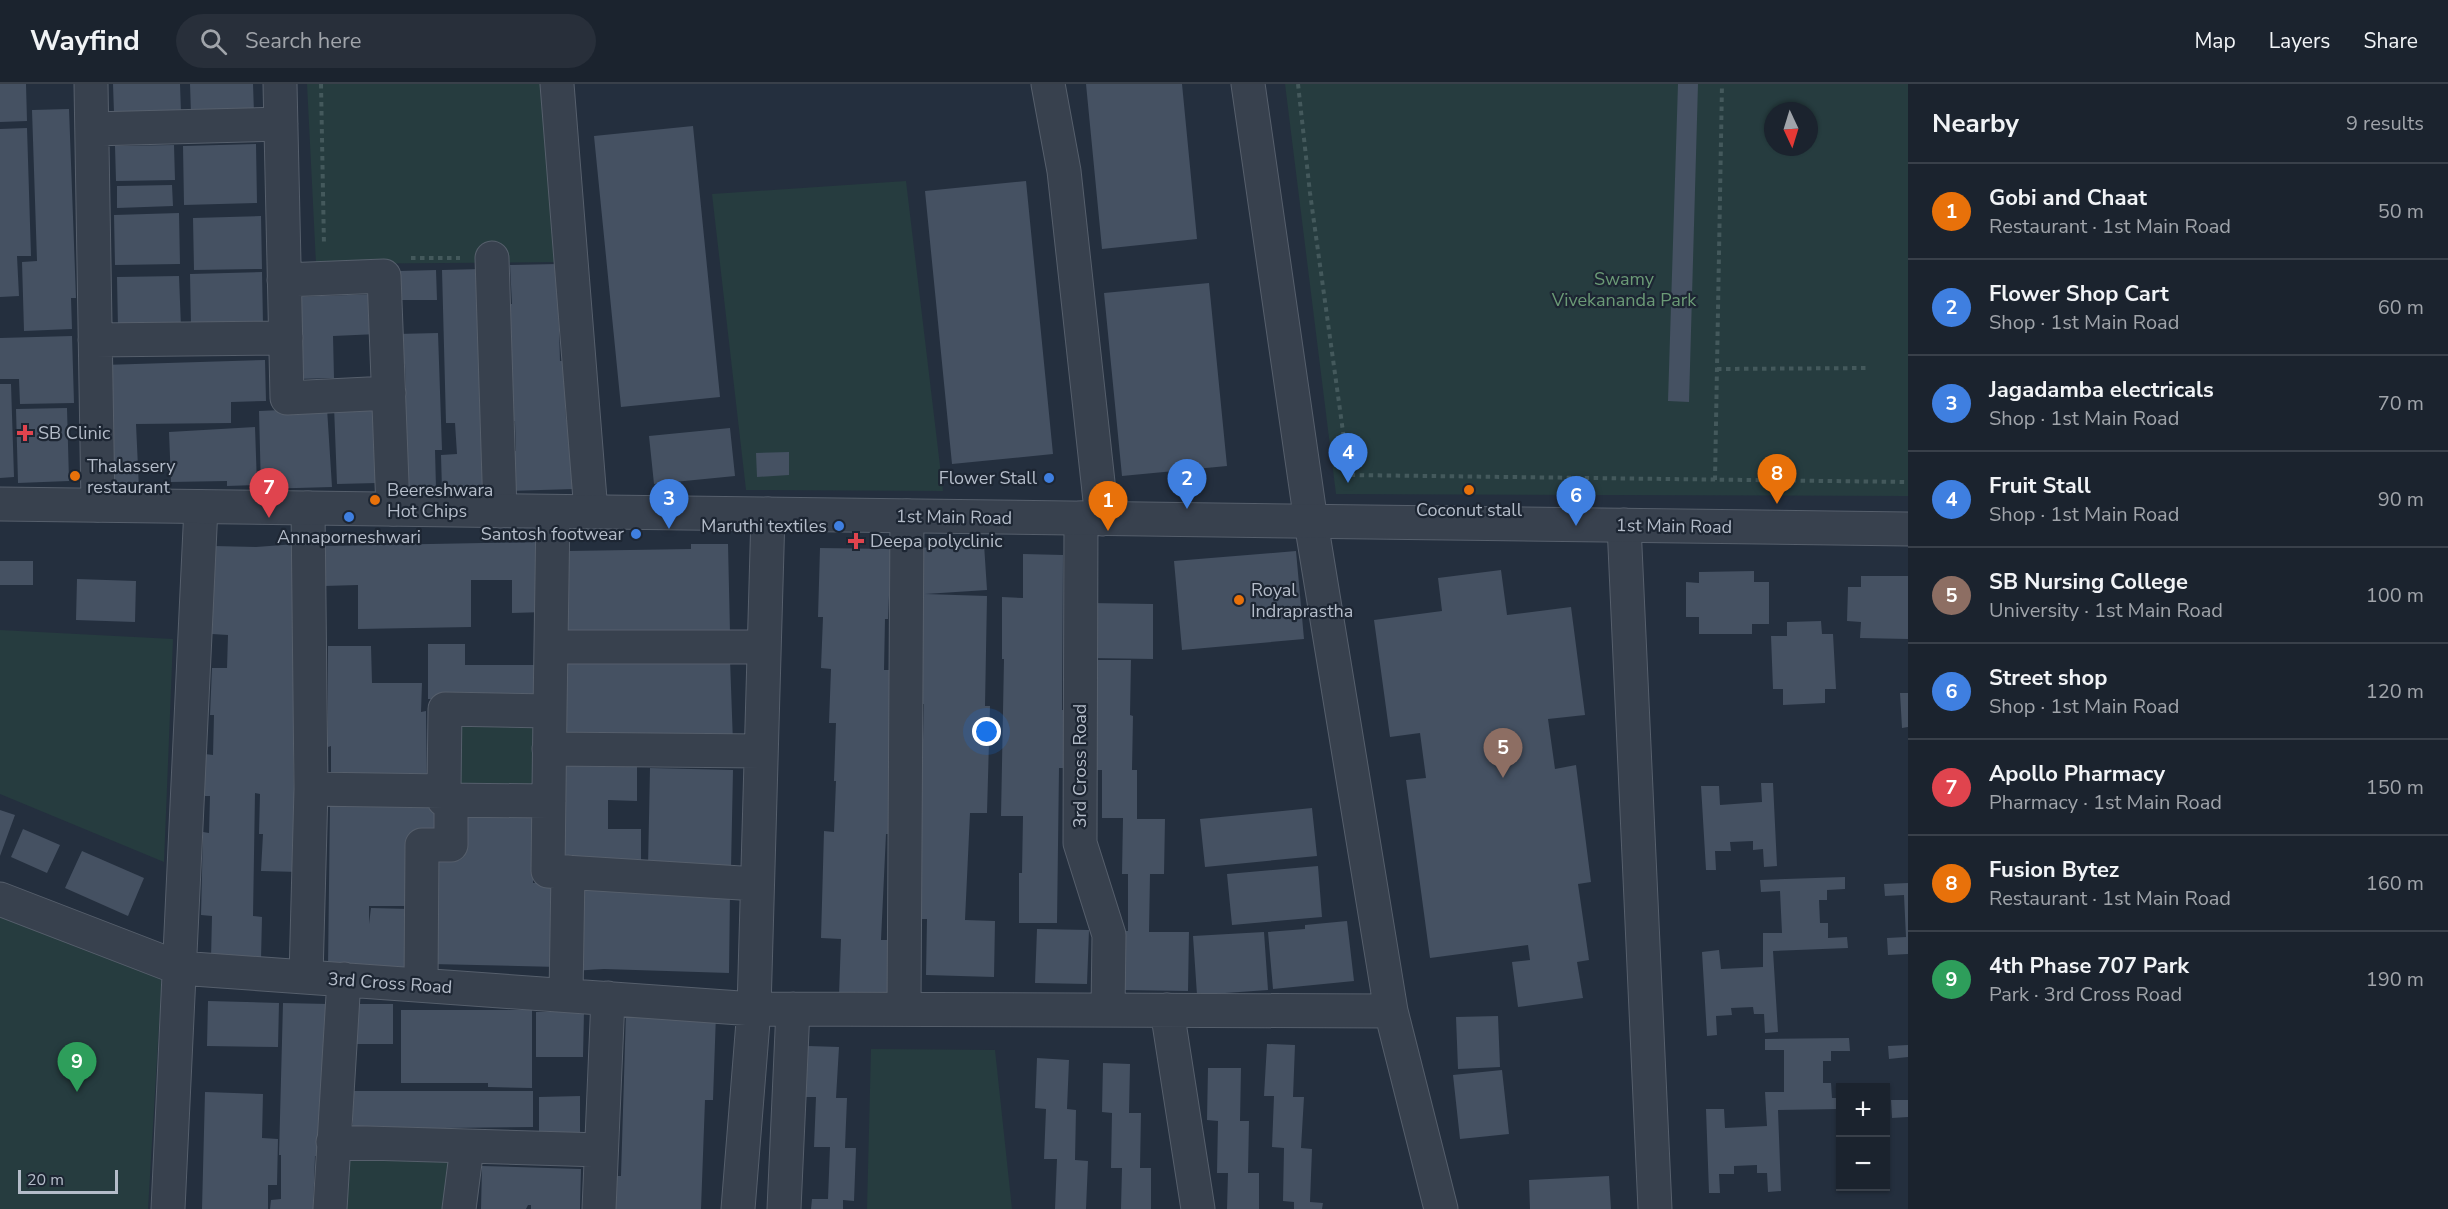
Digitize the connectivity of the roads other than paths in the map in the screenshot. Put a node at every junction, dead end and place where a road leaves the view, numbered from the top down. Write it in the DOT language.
graph roads {
  1 [pos="91,84"];
  2 [pos="280,84"];
  3 [pos="557,84"];
  4 [pos="1048,84"];
  5 [pos="1248,84"];
  6 [pos="281,124"];
  7 [pos="92,129"];
  8 [pos="492,258"];
  9 [pos="285,280"];
  10 [pos="286,338"];
  11 [pos="96,340"];
  12 [pos="389,393"];
  13 [pos="0,504"];
  14 [pos="98,505"];
  15 [pos="201,507"];
  16 [pos="308,508"];
  17 [pos="393,509"];
  18 [pos="500,511"];
  19 [pos="553,512"];
  20 [pos="591,512"];
  21 [pos="768,514"];
  22 [pos="908,516"];
  23 [pos="1091,518"];
  24 [pos="1311,522"];
  25 [pos="1624,525"];
  26 [pos="1908,529"];
  27 [pos="551,647"];
  28 [pos="764,647"];
  29 [pos="550,711"];
  30 [pos="549,749"];
  31 [pos="761,751"];
  32 [pos="311,789"];
  33 [pos="448,796"];
  34 [pos="549,801"];
  35 [pos="568,872"];
  36 [pos="757,884"];
  37 [pos="0,899"];
  38 [pos="179,968"];
  39 [pos="306,977"];
  40 [pos="344,980"];
  41 [pos="421,985"];
  42 [pos="566,995"];
  43 [pos="608,999"];
  44 [pos="754,1009"];
  45 [pos="793,1009"];
  46 [pos="904,1009"];
  47 [pos="1108,1010"];
  48 [pos="1167,1010"];
  49 [pos="1391,1011"];
  50 [pos="333,1142"];
  51 [pos="467,1147"];
  52 [pos="602,1150"];
  53 [pos="168,1209"];
  54 [pos="330,1209"];
  55 [pos="459,1209"];
  56 [pos="599,1209"];
  57 [pos="738,1209"];
  58 [pos="784,1209"];
  59 [pos="1198,1209"];
  60 [pos="1441,1209"];
  61 [pos="1655,1209"];
  1 -- 7 [label="street"];
  2 -- 6 [label="street"];
  3 -- 20 [label="street"];
  4 -- 23 [label="street, 3rd Cross Road"];
  5 -- 24 [label="street"];
  6 -- 7 [label="street"];
  6 -- 9 [label="street"];
  7 -- 11 [label="street"];
  8 -- 18 [label="street"];
  9 -- 10 [label="street"];
  9 -- 12 [label="street"];
  10 -- 11 [label="street"];
  10 -- 12 [label="street"];
  11 -- 14 [label="street"];
  12 -- 17 [label="street"];
  13 -- 14 [label="street, 1st Main Road"];
  14 -- 15 [label="street, 1st Main Road"];
  15 -- 16 [label="street, 1st Main Road"];
  15 -- 38 [label="street"];
  16 -- 17 [label="street, 1st Main Road"];
  16 -- 32 [label="street"];
  17 -- 18 [label="street, 1st Main Road"];
  18 -- 19 [label="street, 1st Main Road"];
  19 -- 20 [label="street, 1st Main Road"];
  19 -- 27 [label="street"];
  20 -- 21 [label="street, 1st Main Road"];
  21 -- 22 [label="street, 1st Main Road"];
  21 -- 28 [label="street"];
  22 -- 23 [label="street, 1st Main Road"];
  22 -- 46 [label="street"];
  23 -- 24 [label="street, 1st Main Road"];
  23 -- 47 [label="street, 3rd Cross Road"];
  24 -- 25 [label="street, 1st Main Road"];
  24 -- 49 [label="street"];
  25 -- 26 [label="street, 1st Main Road"];
  25 -- 61 [label="street"];
  27 -- 28 [label="street"];
  27 -- 29 [label="street"];
  28 -- 31 [label="street"];
  29 -- 30 [label="street"];
  29 -- 33 [label="street"];
  30 -- 31 [label="street"];
  30 -- 34 [label="street"];
  31 -- 36 [label="street"];
  32 -- 33 [label="street"];
  32 -- 39 [label="street"];
  33 -- 34 [label="street"];
  33 -- 41 [label="street"];
  34 -- 35 [label="street"];
  35 -- 36 [label="street"];
  35 -- 42 [label="street"];
  36 -- 44 [label="street"];
  37 -- 38 [label="street, 3rd Cross Road"];
  38 -- 39 [label="street, 3rd Cross Road"];
  38 -- 53 [label="street"];
  39 -- 40 [label="street, 3rd Cross Road"];
  40 -- 41 [label="street, 3rd Cross Road"];
  40 -- 50 [label="street"];
  41 -- 42 [label="street, 3rd Cross Road"];
  42 -- 43 [label="street, 3rd Cross Road"];
  43 -- 44 [label="street, 3rd Cross Road"];
  43 -- 52 [label="street"];
  44 -- 45 [label="street, 3rd Cross Road"];
  44 -- 57 [label="street"];
  45 -- 46 [label="street, 3rd Cross Road"];
  45 -- 58 [label="street"];
  46 -- 47 [label="street, 3rd Cross Road"];
  47 -- 48 [label="street, 3rd Cross Road"];
  48 -- 49 [label="street, 3rd Cross Road"];
  48 -- 59 [label="street"];
  49 -- 60 [label="street"];
  50 -- 51 [label="street"];
  50 -- 54 [label="street"];
  51 -- 52 [label="street"];
  51 -- 55 [label="street"];
  52 -- 56 [label="street"];
}
